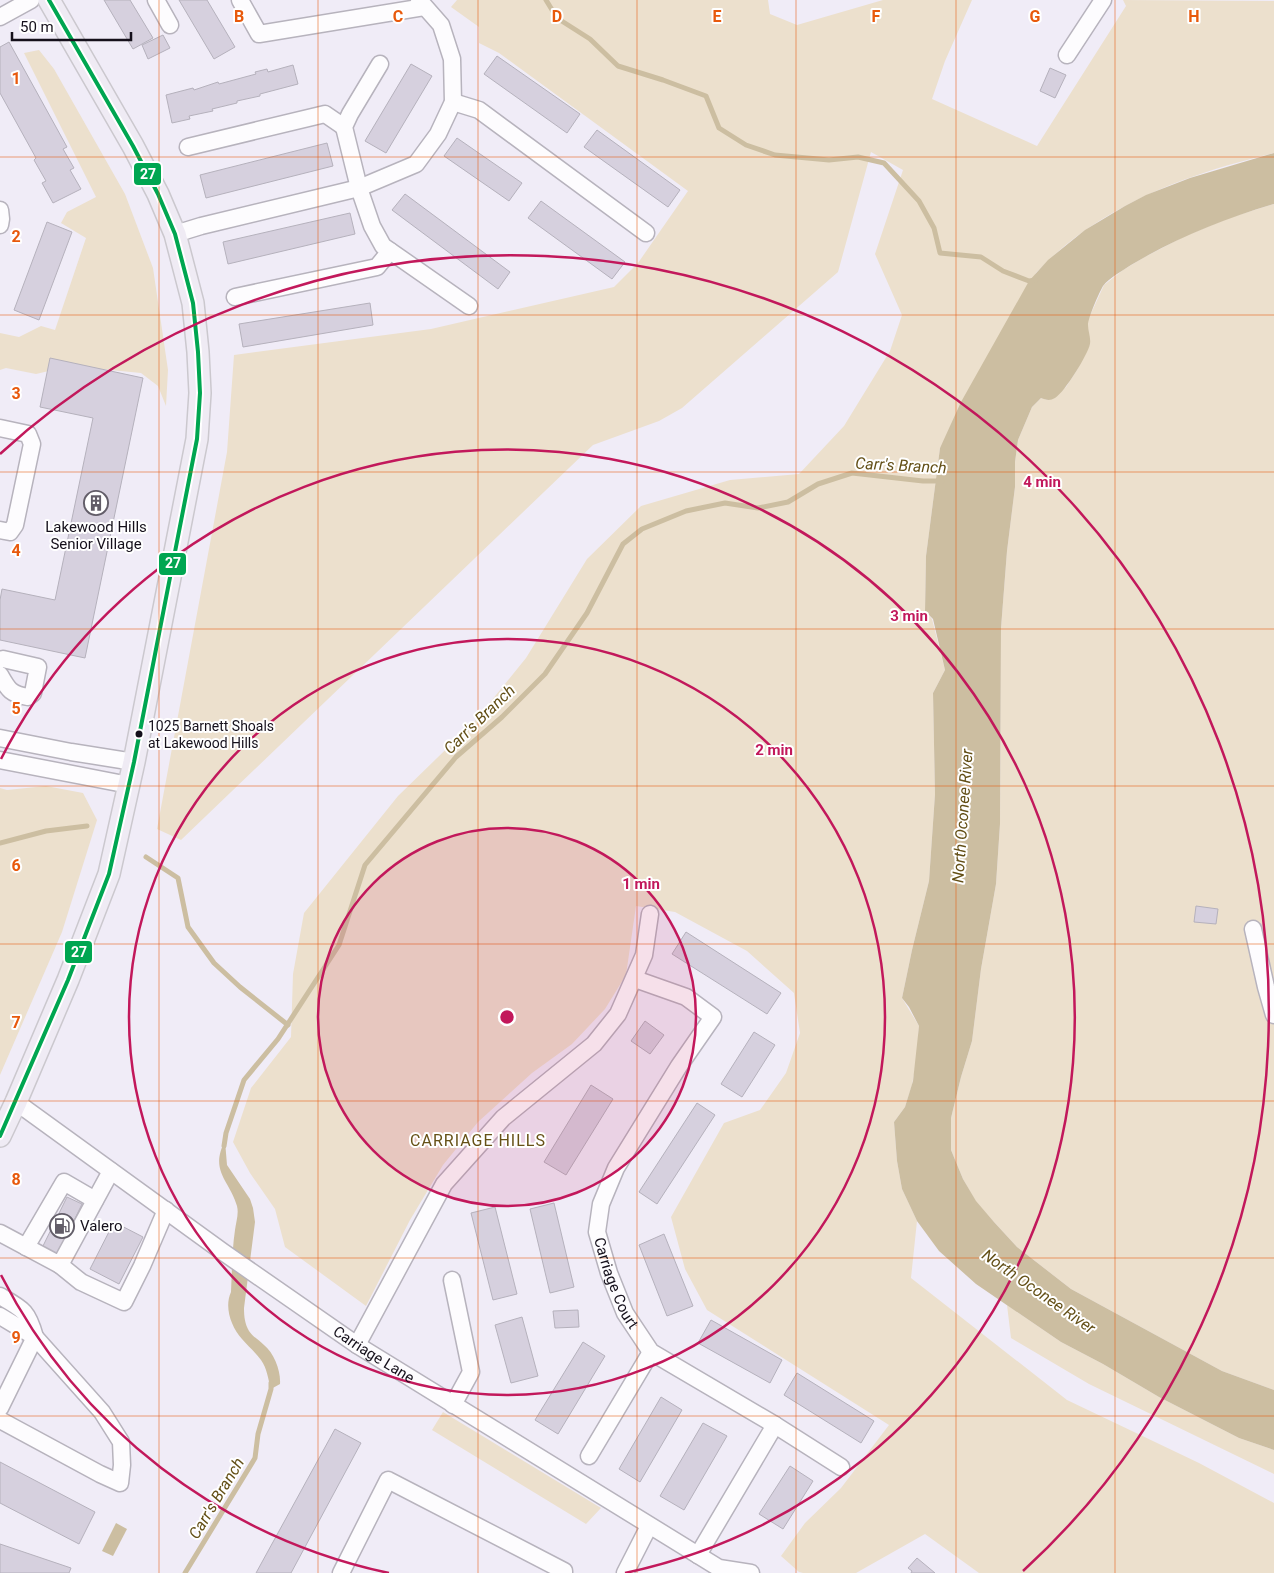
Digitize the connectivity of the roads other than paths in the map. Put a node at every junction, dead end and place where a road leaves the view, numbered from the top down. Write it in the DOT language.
graph roads {
  1 [pos="31,0"];
  2 [pos="49,0"];
  3 [pos="156,0"];
  4 [pos="240,0"];
  5 [pos="1103,0"];
  6 [pos="422,3"];
  7 [pos="0,17"];
  8 [pos="170,25"];
  9 [pos="1067,54"];
  10 [pos="380,64"];
  11 [pos="453,102"];
  12 [pos="344,127"];
  13 [pos="188,147"];
  14 [pos="358,188"];
  15 [pos="0,210"];
  16 [pos="0,225"];
  17 [pos="646,233"];
  18 [pos="175,234"];
  19 [pos="390,251"];
  20 [pos="235,297"];
  21 [pos="469,306"];
  22 [pos="0,428"];
  23 [pos="0,530"];
  24 [pos="0,660"];
  25 [pos="0,674"];
  26 [pos="0,738"];
  27 [pos="0,760"];
  28 [pos="134,762"];
  29 [pos="129,785"];
  30 [pos="650,914"];
  31 [pos="1254,929"];
  32 [pos="635,979"];
  33 [pos="1274,1015"];
  34 [pos="16,1102"];
  35 [pos="0,1136"];
  36 [pos="111,1170"];
  37 [pos="95,1200"];
  38 [pos="166,1210"];
  39 [pos="0,1233"];
  40 [pos="26,1247"];
  41 [pos="60,1265"];
  42 [pos="452,1280"];
  43 [pos="5,1299"];
  44 [pos="1,1317"];
  45 [pos="35,1337"];
  46 [pos="357,1345"];
  47 [pos="650,1352"];
  48 [pos="453,1405"];
  49 [pos="0,1408"];
  50 [pos="0,1420"];
  51 [pos="775,1425"];
  52 [pos="589,1456"];
  53 [pos="841,1466"];
  54 [pos="649,1526"];
  55 [pos="698,1555"];
  56 [pos="750,1572"];
  57 [pos="340,1573"];
  58 [pos="564,1573"];
  59 [pos="625,1573"];
  1 -- 7 [label="street"];
  2 -- 18 [label="main road"];
  3 -- 8 [label="street"];
  4 -- 6 [label="street"];
  5 -- 9 [label="street"];
  6 -- 11 [label="street"];
  10 -- 12 [label="street"];
  11 -- 14 [label="street"];
  11 -- 17 [label="street"];
  12 -- 13 [label="street"];
  12 -- 14 [label="street"];
  14 -- 18 [label="street"];
  14 -- 19 [label="street"];
  15 -- 16 [label="street"];
  18 -- 28 [label="main road"];
  19 -- 20 [label="street"];
  19 -- 21 [label="street"];
  22 -- 23 [label="street"];
  24 -- 25 [label="street"];
  26 -- 28 [label="street"];
  27 -- 29 [label="street"];
  28 -- 29 [label="main road"];
  29 -- 34 [label="main road"];
  30 -- 32 [label="street"];
  31 -- 33 [label="street"];
  32 -- 46 [label="street"];
  32 -- 47 [label="street, Carriage Court"];
  34 -- 35 [label="main road"];
  34 -- 36 [label="street, Carriage Lane"];
  36 -- 37 [label="street"];
  36 -- 38 [label="street, Carriage Lane"];
  37 -- 40 [label="street"];
  37 -- 41 [label="street"];
  38 -- 41 [label="street"];
  38 -- 46 [label="street, Carriage Lane"];
  39 -- 40 [label="street"];
  40 -- 41 [label="street"];
  42 -- 48 [label="street"];
  43 -- 44 [label="street"];
  43 -- 45 [label="street"];
  44 -- 45 [label="street"];
  45 -- 49 [label="street"];
  45 -- 50 [label="street"];
  46 -- 48 [label="street, Carriage Lane"];
  47 -- 51 [label="street, Carriage Court"];
  47 -- 52 [label="street"];
  48 -- 54 [label="street, Carriage Lane"];
  51 -- 53 [label="street, Carriage Court"];
  51 -- 55 [label="street"];
  54 -- 55 [label="street, Carriage Lane"];
  54 -- 59 [label="street"];
  55 -- 56 [label="street, Carriage Lane"];
  57 -- 58 [label="street"];
}
